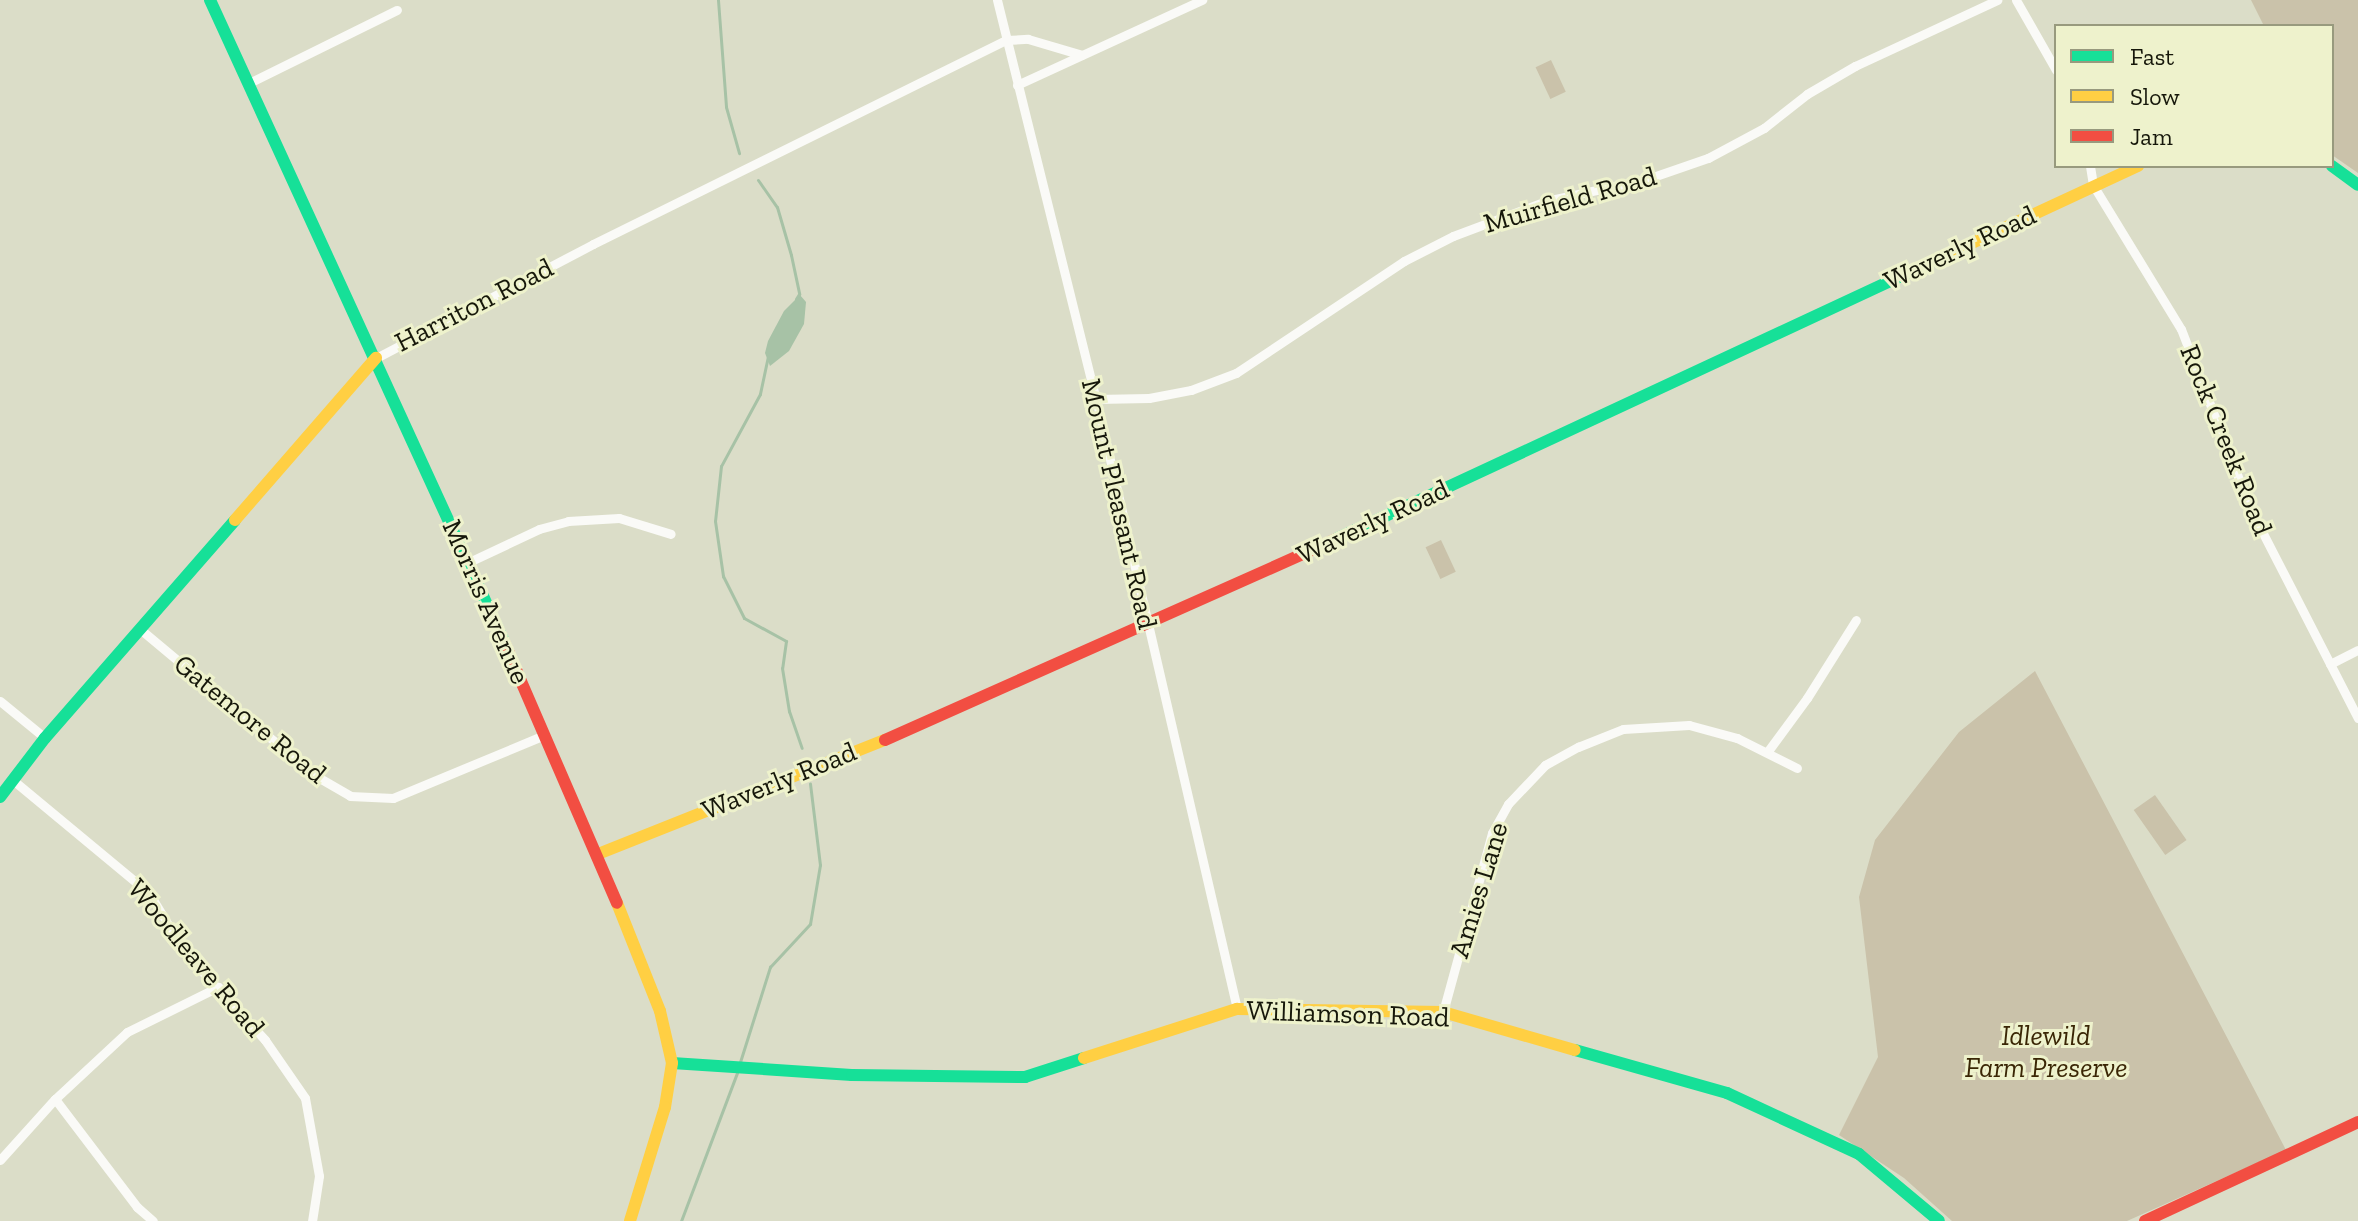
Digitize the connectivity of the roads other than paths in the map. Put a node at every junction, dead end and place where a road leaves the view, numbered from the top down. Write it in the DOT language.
graph roads {
  1 [pos="210,0"];
  2 [pos="997,0"];
  3 [pos="1202,0"];
  4 [pos="1997,0"];
  5 [pos="2016,0"];
  6 [pos="397,10"];
  7 [pos="1006,40"];
  8 [pos="1082,55"];
  9 [pos="2054,66"];
  10 [pos="249,83"];
  11 [pos="1017,85"];
  12 [pos="2334,167"];
  13 [pos="2090,168"];
  14 [pos="2133,168"];
  15 [pos="2093,185"];
  16 [pos="2358,185"];
  17 [pos="376,358"];
  18 [pos="1096,399"];
  19 [pos="671,534"];
  20 [pos="469,562"];
  21 [pos="1856,620"];
  22 [pos="1146,624"];
  23 [pos="140,629"];
  24 [pos="2358,650"];
  25 [pos="2330,664"];
  26 [pos="0,701"];
  27 [pos="2358,718"];
  28 [pos="544,735"];
  29 [pos="45,738"];
  30 [pos="1768,751"];
  31 [pos="1797,768"];
  32 [pos="14,781"];
  33 [pos="0,797"];
  34 [pos="598,854"];
  35 [pos="218,987"];
  36 [pos="1237,1009"];
  37 [pos="1443,1012"];
  38 [pos="672,1063"];
  39 [pos="55,1099"];
  40 [pos="2358,1122"];
  41 [pos="0,1160"];
  42 [pos="153,1221"];
  43 [pos="312,1221"];
  44 [pos="630,1221"];
  45 [pos="1939,1221"];
  46 [pos="2145,1221"];
  1 -- 10 [label="street, Morris Avenue"];
  2 -- 7 [label="street, Mount Pleasant Road"];
  3 -- 8 [label="street"];
  4 -- 18 [label="street, Muirfield Road"];
  5 -- 9 [label="street"];
  6 -- 10 [label="street"];
  7 -- 8 [label="street"];
  7 -- 11 [label="street, Mount Pleasant Road"];
  7 -- 17 [label="street, Harriton Road"];
  8 -- 11 [label="street"];
  10 -- 17 [label="street, Morris Avenue"];
  11 -- 18 [label="street, Mount Pleasant Road"];
  12 -- 16 [label="street"];
  13 -- 15 [label="street, Rock Creek Road"];
  14 -- 15 [label="street, Waverly Road"];
  15 -- 22 [label="street, Waverly Road"];
  15 -- 25 [label="street, Rock Creek Road"];
  17 -- 20 [label="street, Morris Avenue"];
  17 -- 23 [label="street, Harriton Road"];
  18 -- 22 [label="street, Mount Pleasant Road"];
  19 -- 20 [label="street"];
  20 -- 28 [label="street, Morris Avenue"];
  21 -- 30 [label="street"];
  22 -- 34 [label="street, Waverly Road"];
  22 -- 36 [label="street, Mount Pleasant Road"];
  23 -- 28 [label="street, Gatemore Road"];
  23 -- 29 [label="street, Harriton Road"];
  24 -- 25 [label="street"];
  25 -- 27 [label="street, Rock Creek Road"];
  26 -- 29 [label="street"];
  28 -- 34 [label="street, Morris Avenue"];
  29 -- 32 [label="street, Harriton Road"];
  30 -- 31 [label="street, Amies Lane"];
  30 -- 37 [label="street, Amies Lane"];
  32 -- 33 [label="street, Harriton Road"];
  32 -- 35 [label="street, Woodleave Road"];
  34 -- 38 [label="street, Morris Avenue"];
  35 -- 39 [label="street"];
  35 -- 43 [label="street, Woodleave Road"];
  36 -- 37 [label="street, Williamson Road"];
  36 -- 38 [label="street, Williamson Road"];
  37 -- 45 [label="street, Williamson Road"];
  38 -- 44 [label="street, Morris Avenue"];
  39 -- 41 [label="street"];
  39 -- 42 [label="street"];
  40 -- 46 [label="street"];
}
